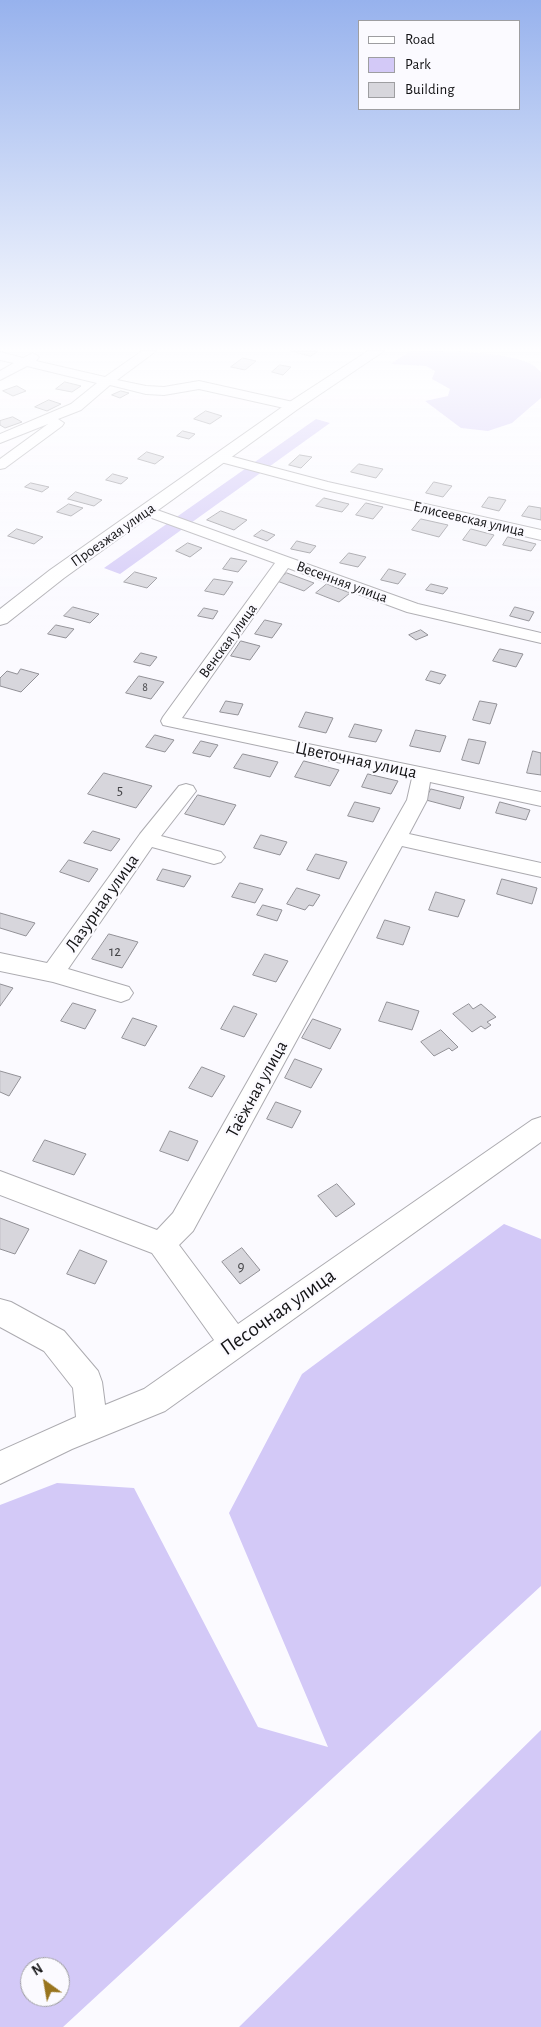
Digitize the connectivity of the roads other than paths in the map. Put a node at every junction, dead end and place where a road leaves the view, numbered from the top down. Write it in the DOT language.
graph roads {
  1 [pos="28,446"];
  2 [pos="239,446"];
  3 [pos="222,458"];
  4 [pos="0,465"];
  5 [pos="146,511"];
  6 [pos="541,535"];
  7 [pos="285,561"];
  8 [pos="0,619"];
  9 [pos="541,638"];
  10 [pos="170,721"];
  11 [pos="422,774"];
  12 [pos="186,791"];
  13 [pos="541,799"];
  14 [pos="396,838"];
  15 [pos="147,839"];
  16 [pos="214,858"];
  17 [pos="541,870"];
  18 [pos="0,962"];
  19 [pos="53,973"];
  20 [pos="121,994"];
  21 [pos="541,1128"];
  22 [pos="0,1183"];
  23 [pos="162,1244"];
  24 [pos="1,1312"];
  25 [pos="234,1343"];
  26 [pos="92,1425"];
  27 [pos="0,1468"];
  1 -- 4 [label="street"];
  2 -- 3 [label="main road, Проезжая улица"];
  3 -- 5 [label="main road, Проезжая улица"];
  3 -- 6 [label="street, Елисеевская улица"];
  5 -- 7 [label="street, Весенняя улица"];
  5 -- 8 [label="main road, Проезжая улица"];
  7 -- 9 [label="street, Весенняя улица"];
  7 -- 10 [label="street, Венская улица"];
  10 -- 11 [label="street, Цветочная улица"];
  11 -- 13 [label="street, Цветочная улица"];
  11 -- 14 [label="street, Таёжная улица"];
  12 -- 15 [label="street, Лазурная улица"];
  14 -- 17 [label="street"];
  14 -- 23 [label="street, Таёжная улица"];
  15 -- 16 [label="street"];
  15 -- 19 [label="street, Лазурная улица"];
  18 -- 19 [label="street"];
  19 -- 20 [label="street"];
  21 -- 25 [label="street, Песочная улица"];
  22 -- 23 [label="street"];
  23 -- 25 [label="street"];
  24 -- 26 [label="street"];
  25 -- 26 [label="street, Песочная улица"];
  26 -- 27 [label="street, Песочная улица"];
}
